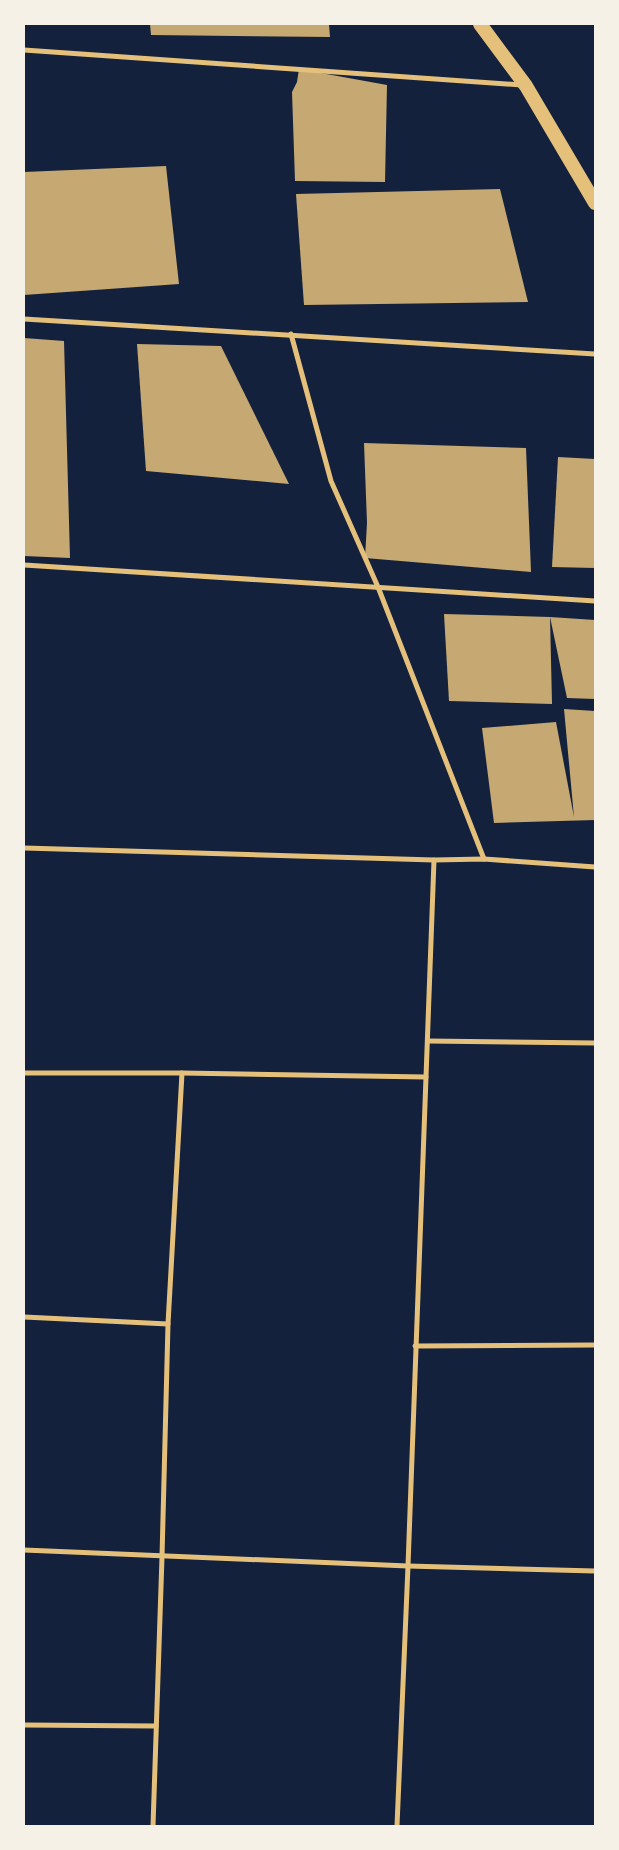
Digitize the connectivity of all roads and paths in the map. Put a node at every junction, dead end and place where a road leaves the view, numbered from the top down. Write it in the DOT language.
graph roads {
  1 [pos="480,24"];
  2 [pos="24,50"];
  3 [pos="526,86"];
  4 [pos="595,203"];
  5 [pos="24,319"];
  6 [pos="291,334"];
  7 [pos="595,354"];
  8 [pos="24,565"];
  9 [pos="378,587"];
  10 [pos="595,602"];
  11 [pos="24,848"];
  12 [pos="484,859"];
  13 [pos="434,860"];
  14 [pos="595,867"];
  15 [pos="428,1041"];
  16 [pos="595,1043"];
  17 [pos="24,1073"];
  18 [pos="182,1073"];
  19 [pos="426,1077"];
  20 [pos="24,1317"];
  21 [pos="168,1324"];
  22 [pos="595,1345"];
  23 [pos="415,1346"];
  24 [pos="24,1550"];
  25 [pos="162,1557"];
  26 [pos="408,1566"];
  27 [pos="595,1571"];
  28 [pos="24,1725"];
  29 [pos="156,1726"];
  30 [pos="152,1826"];
  31 [pos="397,1826"];
  1 -- 3 [label="highway"];
  2 -- 3 [label="street"];
  3 -- 4 [label="highway"];
  5 -- 6 [label="street"];
  6 -- 7 [label="street"];
  6 -- 9 [label="street"];
  8 -- 9 [label="street"];
  9 -- 10 [label="street"];
  9 -- 12 [label="street"];
  11 -- 13 [label="street"];
  12 -- 13 [label="street"];
  12 -- 14 [label="street"];
  13 -- 15 [label="street"];
  15 -- 16 [label="street"];
  15 -- 19 [label="street"];
  17 -- 18 [label="street"];
  18 -- 19 [label="street"];
  18 -- 21 [label="street"];
  19 -- 23 [label="street"];
  20 -- 21 [label="street"];
  21 -- 25 [label="street"];
  22 -- 23 [label="street"];
  23 -- 26 [label="street"];
  24 -- 25 [label="street"];
  25 -- 26 [label="street"];
  25 -- 29 [label="street"];
  26 -- 27 [label="street"];
  26 -- 31 [label="street"];
  28 -- 29 [label="street"];
  29 -- 30 [label="street"];
}
